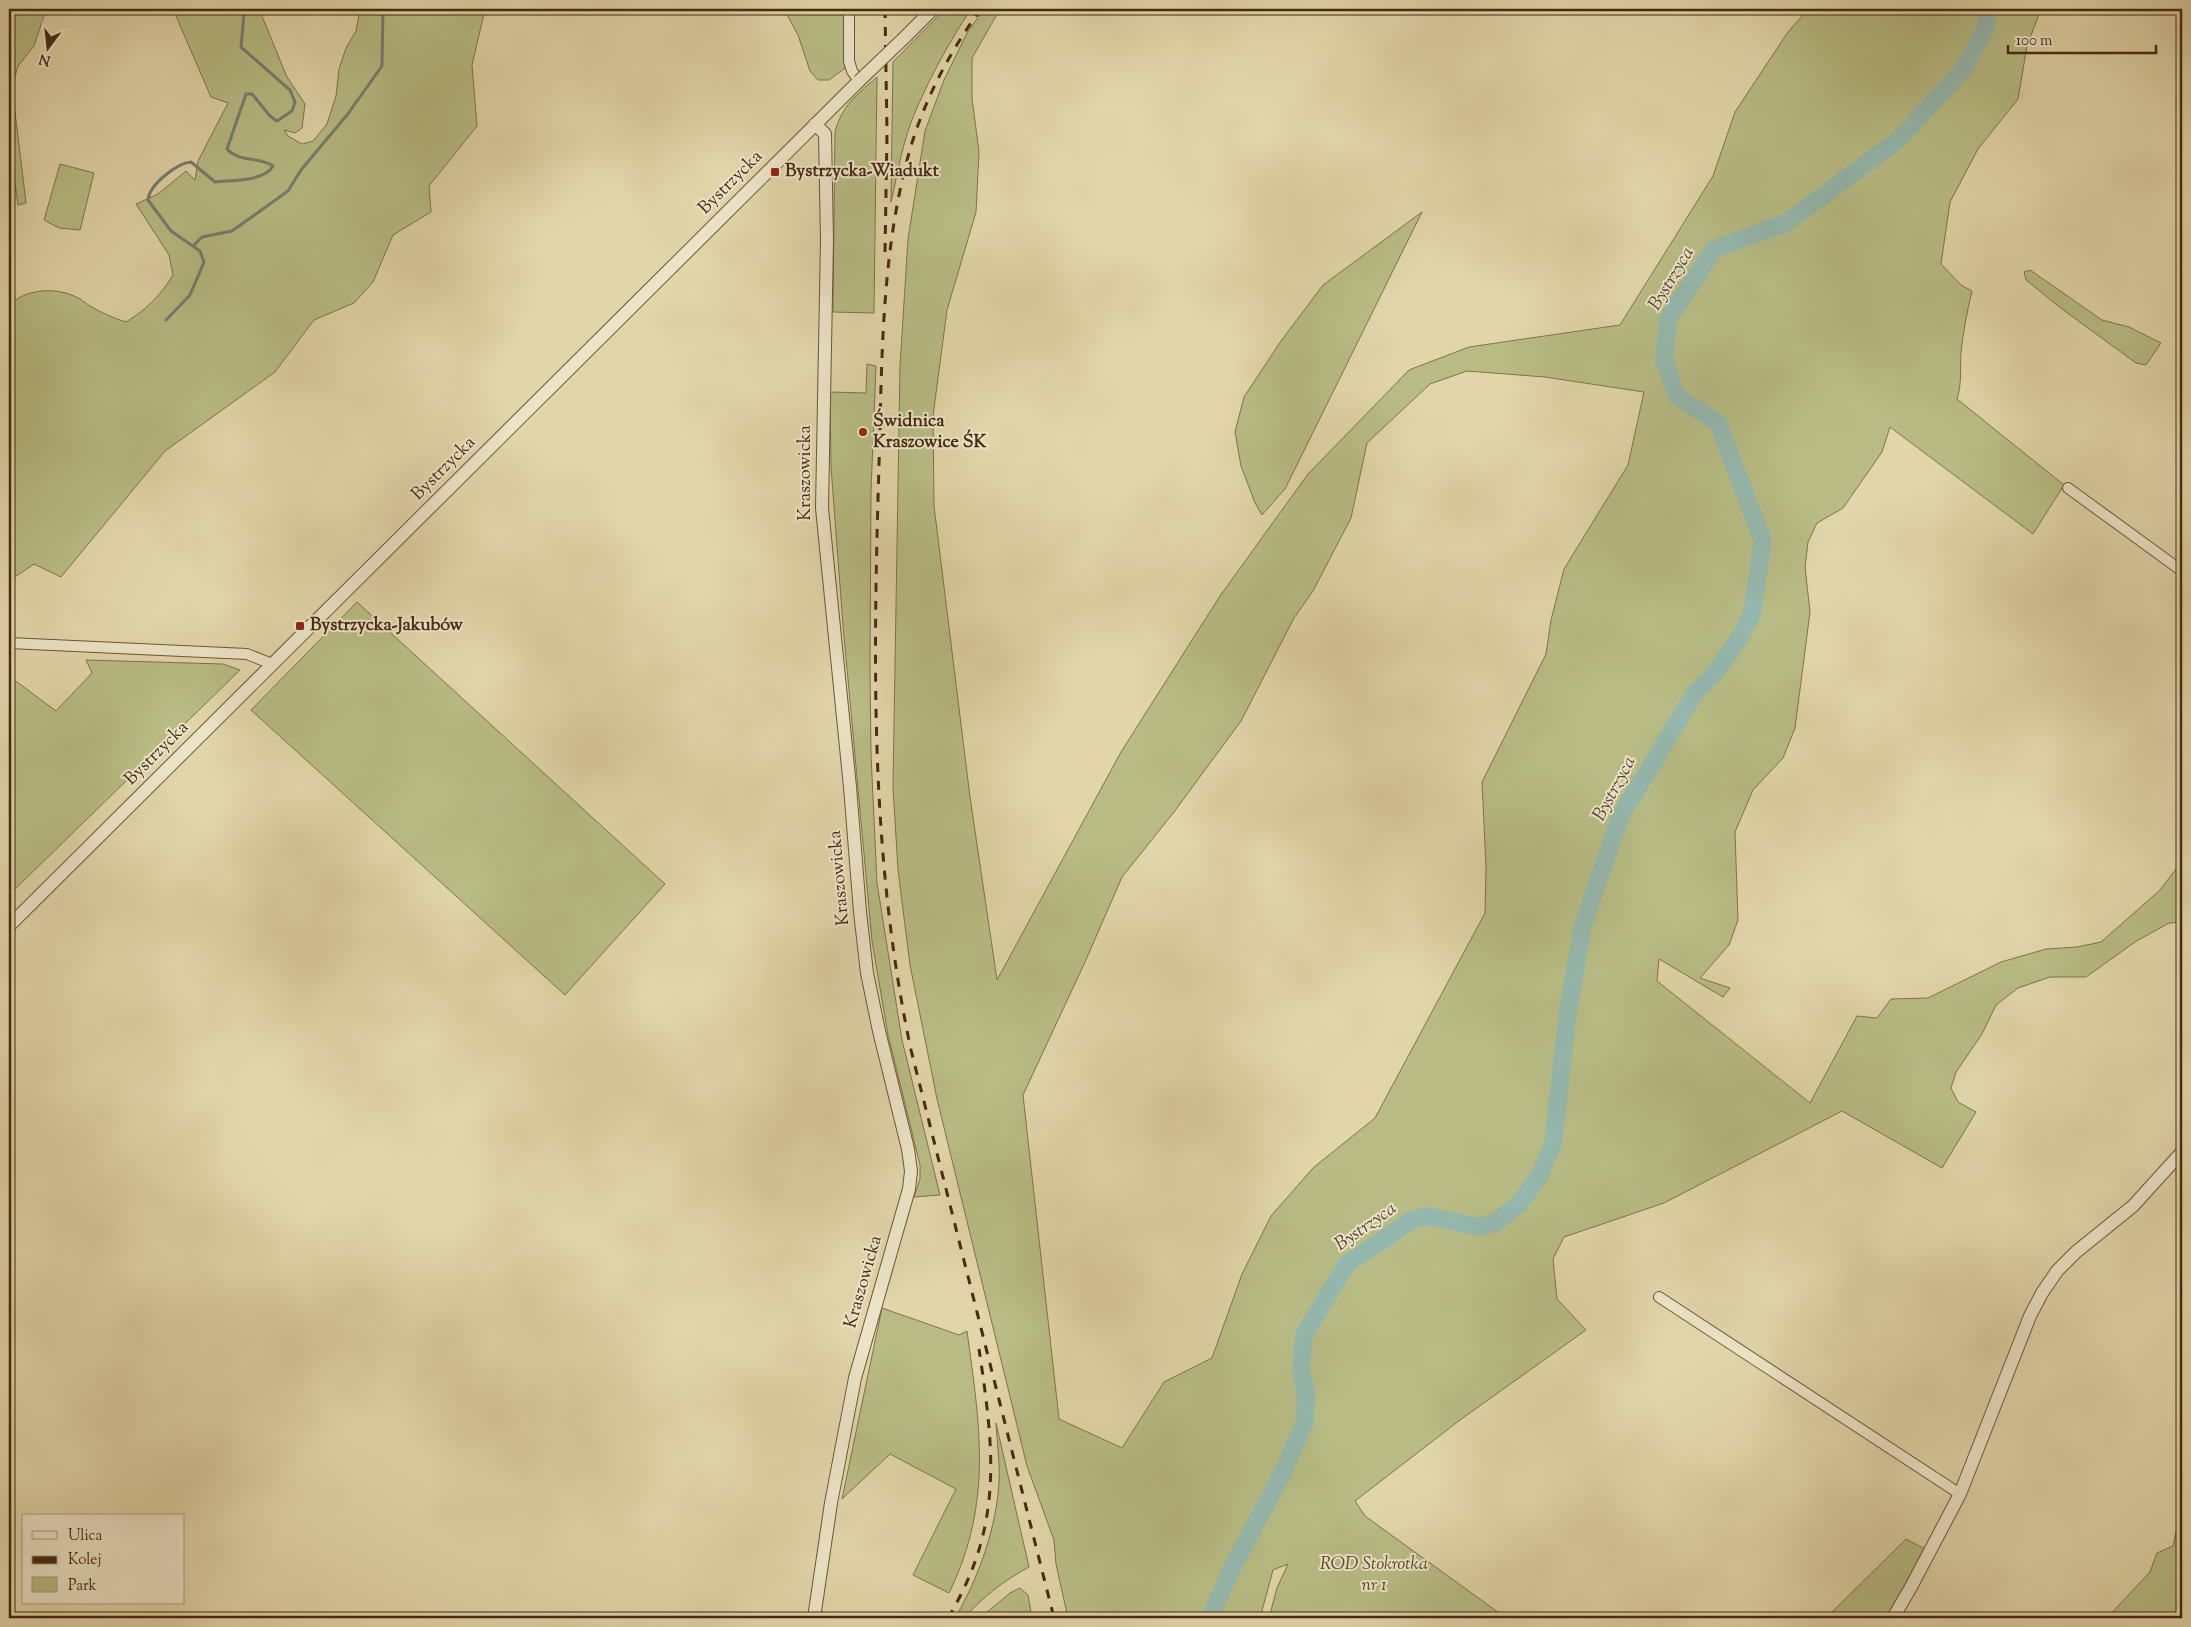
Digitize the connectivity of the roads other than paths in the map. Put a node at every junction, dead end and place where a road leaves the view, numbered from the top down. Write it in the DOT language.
graph roads {
  1 [pos="849,9"];
  2 [pos="933,9"];
  3 [pos="860,81"];
  4 [pos="815,124"];
  5 [pos="2068,488"];
  6 [pos="2182,571"];
  7 [pos="9,643"];
  8 [pos="272,664"];
  9 [pos="9,926"];
  10 [pos="2182,1152"];
  11 [pos="1659,1297"];
  12 [pos="1960,1494"];
  13 [pos="814,1618"];
  14 [pos="1892,1618"];
  1 -- 3 [label="street"];
  2 -- 3 [label="street, Bystrzycka, bridge"];
  3 -- 4 [label="street, Bystrzycka"];
  4 -- 8 [label="street, Bystrzycka"];
  4 -- 13 [label="street, Kraszowicka"];
  5 -- 6 [label="street"];
  7 -- 8 [label="street"];
  8 -- 9 [label="street, Bystrzycka"];
  10 -- 12 [label="street"];
  11 -- 12 [label="street"];
  12 -- 14 [label="street"];
}
